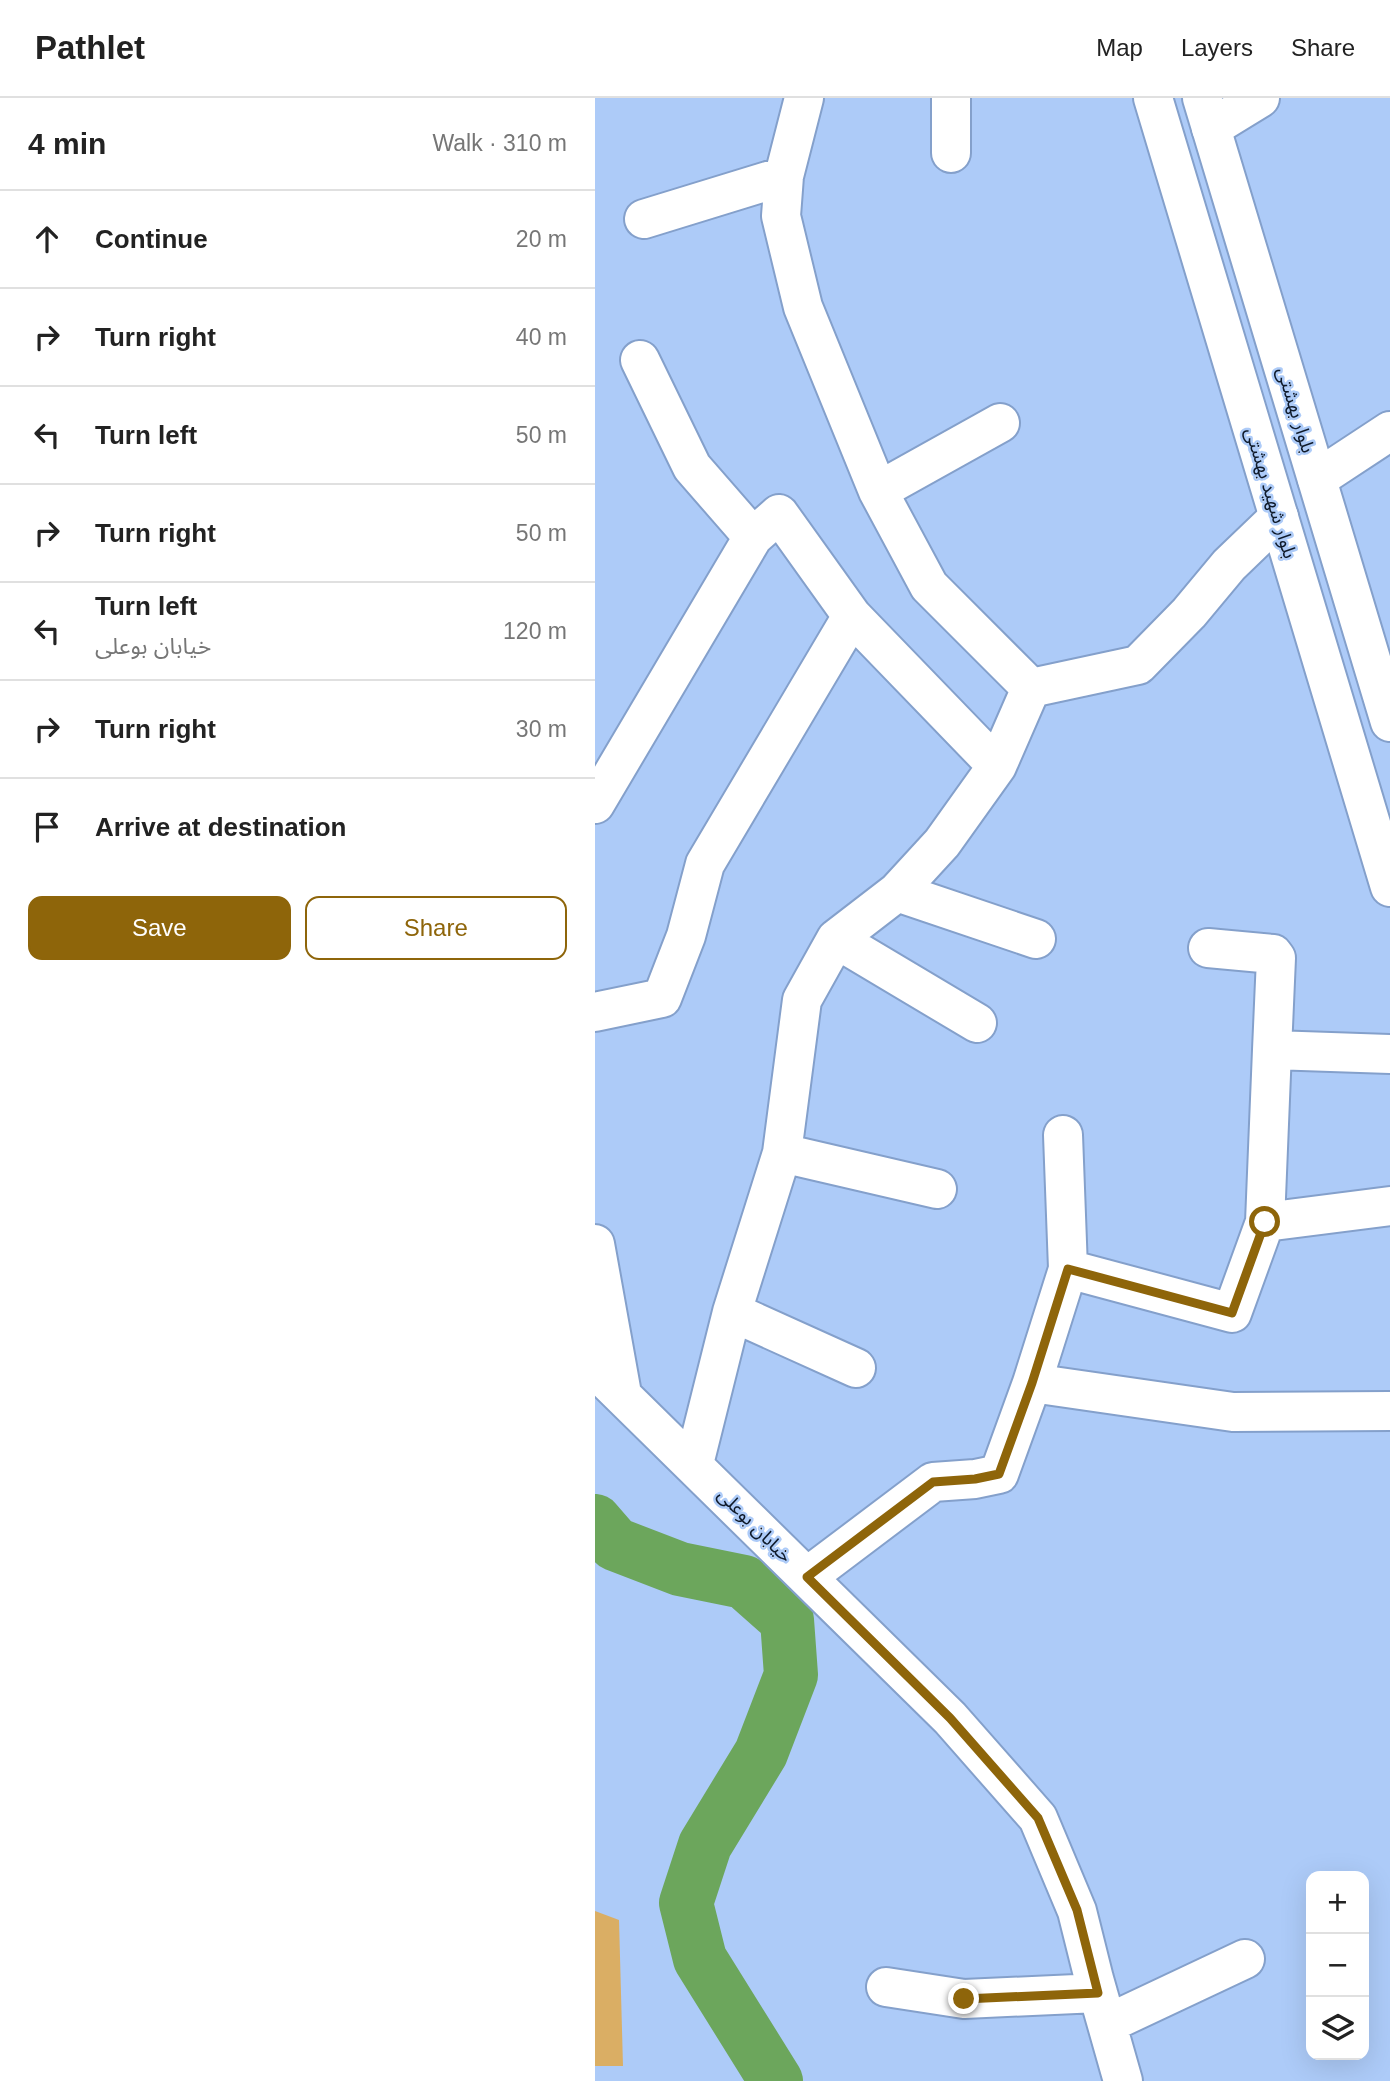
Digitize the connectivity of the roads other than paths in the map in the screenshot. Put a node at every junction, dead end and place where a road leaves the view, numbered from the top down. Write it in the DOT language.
graph roads {
  1 [pos="803,98"];
  2 [pos="951,98"];
  3 [pos="1153,98"];
  4 [pos="1260,98"];
  5 [pos="1207,113"];
  6 [pos="951,153"];
  7 [pos="783,176"];
  8 [pos="644,219"];
  9 [pos="640,360"];
  10 [pos="1000,423"];
  11 [pos="1390,431"];
  12 [pos="1317,479"];
  13 [pos="878,491"];
  14 [pos="1279,517"];
  15 [pos="753,537"];
  16 [pos="852,616"];
  17 [pos="1031,688"];
  18 [pos="1390,722"];
  19 [pos="997,766"];
  20 [pos="595,804"];
  21 [pos="1390,887"];
  22 [pos="897,892"];
  23 [pos="836,939"];
  24 [pos="1036,939"];
  25 [pos="1209,948"];
  26 [pos="595,1012"];
  27 [pos="977,1023"];
  28 [pos="1272,1050"];
  29 [pos="1390,1054"];
  30 [pos="1063,1135"];
  31 [pos="782,1153"];
  32 [pos="937,1189"];
  33 [pos="1390,1206"];
  34 [pos="1265,1222"];
  35 [pos="595,1244"];
  36 [pos="1068,1269"];
  37 [pos="732,1312"];
  38 [pos="856,1368"];
  39 [pos="1032,1383"];
  40 [pos="612,1385"];
  41 [pos="1390,1411"];
  42 [pos="694,1464"];
  43 [pos="807,1577"];
  44 [pos="1245,1959"];
  45 [pos="886,1987"];
  46 [pos="1102,2009"];
  47 [pos="1123,2081"];
  1 -- 7 [label="street"];
  2 -- 6 [label="street"];
  3 -- 14 [label="street, بلوار شهید بهشتی"];
  4 -- 5 [label="street"];
  5 -- 12 [label="street, بلوار بهشتی"];
  7 -- 8 [label="street"];
  7 -- 13 [label="street"];
  9 -- 15 [label="street"];
  10 -- 13 [label="street"];
  11 -- 12 [label="street"];
  12 -- 18 [label="street, بلوار بهشتی"];
  13 -- 17 [label="street"];
  14 -- 17 [label="street"];
  14 -- 21 [label="street, بلوار شهید بهشتی"];
  15 -- 16 [label="street"];
  15 -- 20 [label="street"];
  16 -- 19 [label="street"];
  16 -- 26 [label="street"];
  17 -- 19 [label="street"];
  19 -- 22 [label="street"];
  22 -- 23 [label="street"];
  22 -- 24 [label="street"];
  23 -- 27 [label="street"];
  23 -- 31 [label="street"];
  25 -- 28 [label="street"];
  28 -- 29 [label="street"];
  28 -- 34 [label="street"];
  30 -- 36 [label="street"];
  31 -- 32 [label="street"];
  31 -- 37 [label="street"];
  33 -- 34 [label="street"];
  34 -- 36 [label="street"];
  35 -- 40 [label="street"];
  36 -- 39 [label="street"];
  37 -- 38 [label="street"];
  37 -- 42 [label="street"];
  39 -- 41 [label="street"];
  39 -- 43 [label="street"];
  40 -- 42 [label="street, خیابان بوعلی"];
  42 -- 43 [label="street, خیابان بوعلی"];
  43 -- 46 [label="street, خیابان بوعلی"];
  44 -- 46 [label="street"];
  45 -- 46 [label="street"];
  46 -- 47 [label="street, خیابان بوعلی"];
}
